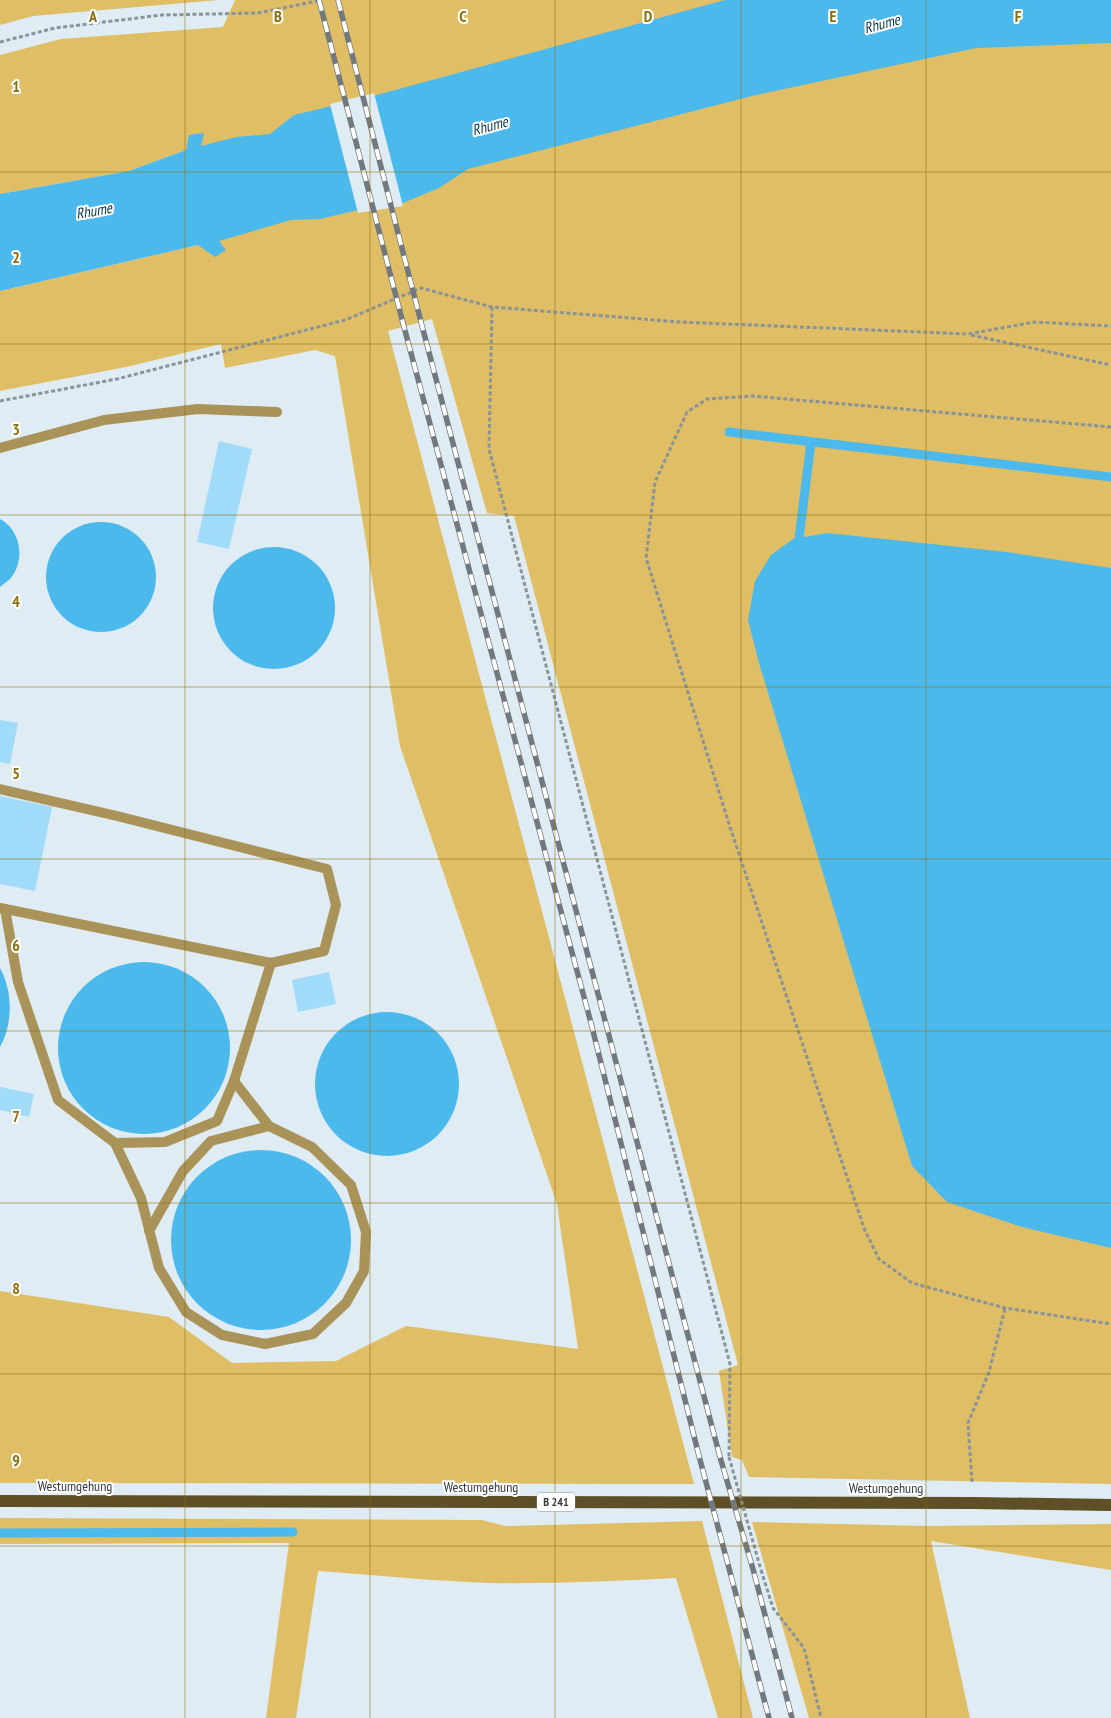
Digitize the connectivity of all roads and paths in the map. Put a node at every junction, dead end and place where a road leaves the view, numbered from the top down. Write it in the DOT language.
graph roads {
  1 [pos="322,0"];
  2 [pos="0,42"];
  3 [pos="492,307"];
  4 [pos="1111,326"];
  5 [pos="968,334"];
  6 [pos="1111,365"];
  7 [pos="0,401"];
  8 [pos="276,412"];
  9 [pos="1111,427"];
  10 [pos="0,448"];
  11 [pos="0,789"];
  12 [pos="3,909"];
  13 [pos="271,963"];
  14 [pos="234,1081"];
  15 [pos="269,1126"];
  16 [pos="114,1142"];
  17 [pos="150,1231"];
  18 [pos="1005,1308"];
  19 [pos="1111,1324"];
  20 [pos="0,1501"];
  21 [pos="974,1503"];
  22 [pos="1111,1505"];
  23 [pos="821,1718"];
  1 -- 2 [label="path"];
  3 -- 5 [label="path"];
  3 -- 7 [label="path"];
  3 -- 23 [label="path, bridge"];
  4 -- 5 [label="path"];
  5 -- 6 [label="path"];
  8 -- 10 [label="lane"];
  9 -- 18 [label="path"];
  11 -- 13 [label="lane"];
  12 -- 13 [label="lane"];
  12 -- 16 [label="lane"];
  13 -- 14 [label="lane"];
  14 -- 15 [label="lane"];
  14 -- 16 [label="lane"];
  15 -- 17 [label="lane"];
  15 -- 17 [label="lane"];
  16 -- 17 [label="lane"];
  18 -- 19 [label="path"];
  18 -- 21 [label="path"];
  20 -- 21 [label="main road, Westumgehung / B 241"];
  21 -- 22 [label="main road, Westumgehung / B 241"];
}
